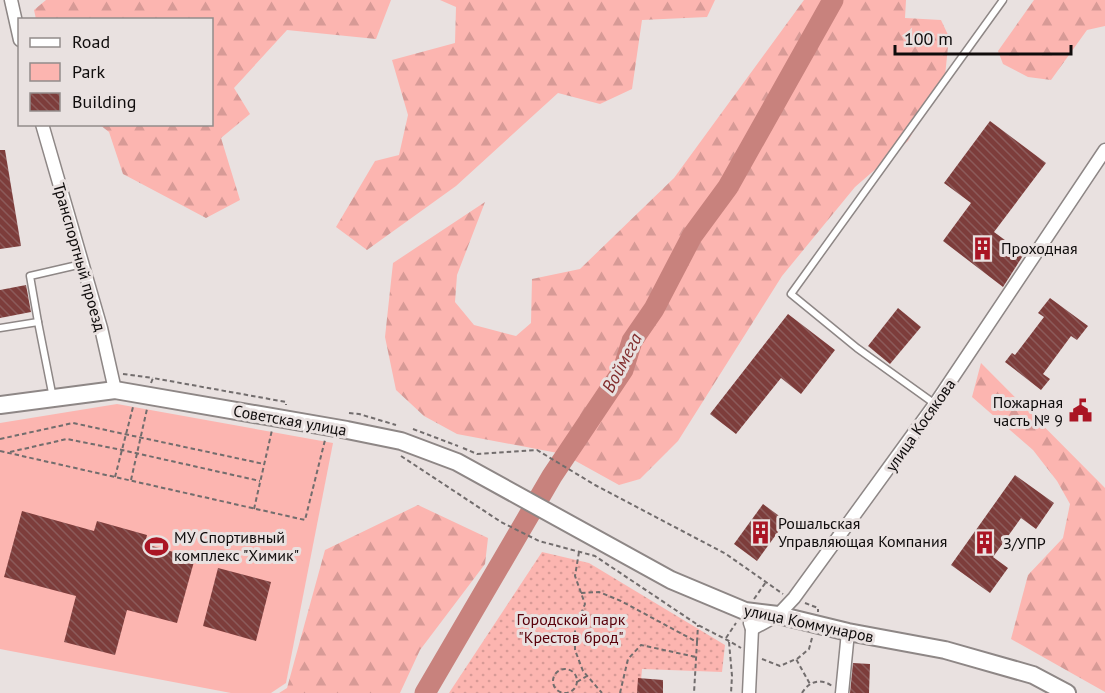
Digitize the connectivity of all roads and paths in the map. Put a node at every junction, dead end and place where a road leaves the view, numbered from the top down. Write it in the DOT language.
graph roads {
  1 [pos="11,0"];
  2 [pos="1003,0"];
  3 [pos="18,31"];
  4 [pos="43,126"];
  5 [pos="1105,150"];
  6 [pos="82,264"];
  7 [pos="38,321"];
  8 [pos="0,328"];
  9 [pos="110,372"];
  10 [pos="153,378"];
  11 [pos="115,390"];
  12 [pos="53,398"];
  13 [pos="134,404"];
  14 [pos="936,404"];
  15 [pos="0,405"];
  16 [pos="145,406"];
  17 [pos="349,413"];
  18 [pos="402,426"];
  19 [pos="412,429"];
  20 [pos="280,432"];
  21 [pos="126,435"];
  22 [pos="140,438"];
  23 [pos="0,439"];
  24 [pos="325,440"];
  25 [pos="122,450"];
  26 [pos="0,451"];
  27 [pos="7,453"];
  28 [pos="137,453"];
  29 [pos="396,453"];
  30 [pos="264,464"];
  31 [pos="115,477"];
  32 [pos="130,481"];
  33 [pos="260,481"];
  34 [pos="254,509"];
  35 [pos="564,521"];
  36 [pos="579,552"];
  37 [pos="581,593"];
  38 [pos="794,598"];
  39 [pos="745,611"];
  40 [pos="778,615"];
  41 [pos="698,625"];
  42 [pos="752,629"];
  43 [pos="848,632"];
  44 [pos="729,640"];
  45 [pos="697,642"];
  46 [pos="750,655"];
  47 [pos="696,657"];
  48 [pos="588,676"];
  49 [pos="576,683"];
  50 [pos="810,684"];
  51 [pos="839,692"];
  52 [pos="602,693"];
  53 [pos="620,693"];
  54 [pos="694,693"];
  55 [pos="731,693"];
  56 [pos="749,693"];
  57 [pos="802,693"];
  58 [pos="1067,693"];
  1 -- 3 [label="street"];
  2 -- 14 [label="lane"];
  4 -- 6 [label="street, Транспортный проезд"];
  5 -- 14 [label="street, улица Косякова"];
  6 -- 7 [label="lane"];
  6 -- 9 [label="street, Транспортный проезд"];
  7 -- 8 [label="lane"];
  7 -- 12 [label="lane"];
  9 -- 10 [label="path"];
  9 -- 11 [label="street, Транспортный проезд"];
  11 -- 12 [label="street, Советская улица"];
  11 -- 35 [label="street, Советская улица"];
  12 -- 15 [label="street, Советская улица"];
  13 -- 21 [label="path"];
  14 -- 38 [label="street, улица Косякова"];
  16 -- 22 [label="path"];
  17 -- 18 [label="path"];
  19 -- 38 [label="path"];
  20 -- 30 [label="path"];
  21 -- 22 [label="path"];
  21 -- 23 [label="path"];
  21 -- 25 [label="path"];
  22 -- 28 [label="path"];
  22 -- 30 [label="path"];
  24 -- 34 [label="path"];
  25 -- 27 [label="path"];
  25 -- 28 [label="path"];
  25 -- 31 [label="path"];
  26 -- 27 [label="path"];
  27 -- 31 [label="path"];
  28 -- 32 [label="path"];
  28 -- 33 [label="path"];
  29 -- 36 [label="path"];
  30 -- 33 [label="path"];
  31 -- 32 [label="path"];
  32 -- 34 [label="path"];
  33 -- 34 [label="path"];
  35 -- 39 [label="street, улица Коммунаров"];
  36 -- 37 [label="path"];
  36 -- 41 [label="path"];
  37 -- 45 [label="path"];
  37 -- 48 [label="path"];
  38 -- 40 [label="street, улица Косякова"];
  39 -- 40 [label="street, улица Коммунаров"];
  39 -- 42 [label="street"];
  40 -- 42 [label="street, улица Косякова"];
  40 -- 43 [label="street, улица Коммунаров"];
  41 -- 44 [label="path"];
  41 -- 45 [label="path"];
  42 -- 46 [label="street"];
  43 -- 51 [label="street"];
  43 -- 58 [label="street, улица Коммунаров"];
  44 -- 46 [label="path"];
  44 -- 55 [label="path"];
  45 -- 47 [label="path"];
  46 -- 50 [label="path"];
  46 -- 56 [label="street"];
  47 -- 53 [label="path"];
  47 -- 54 [label="path"];
  48 -- 49 [label="path"];
  48 -- 52 [label="path"];
  49 -- 49 [label="path"];
  50 -- 51 [label="path"];
  50 -- 57 [label="path"];
}
